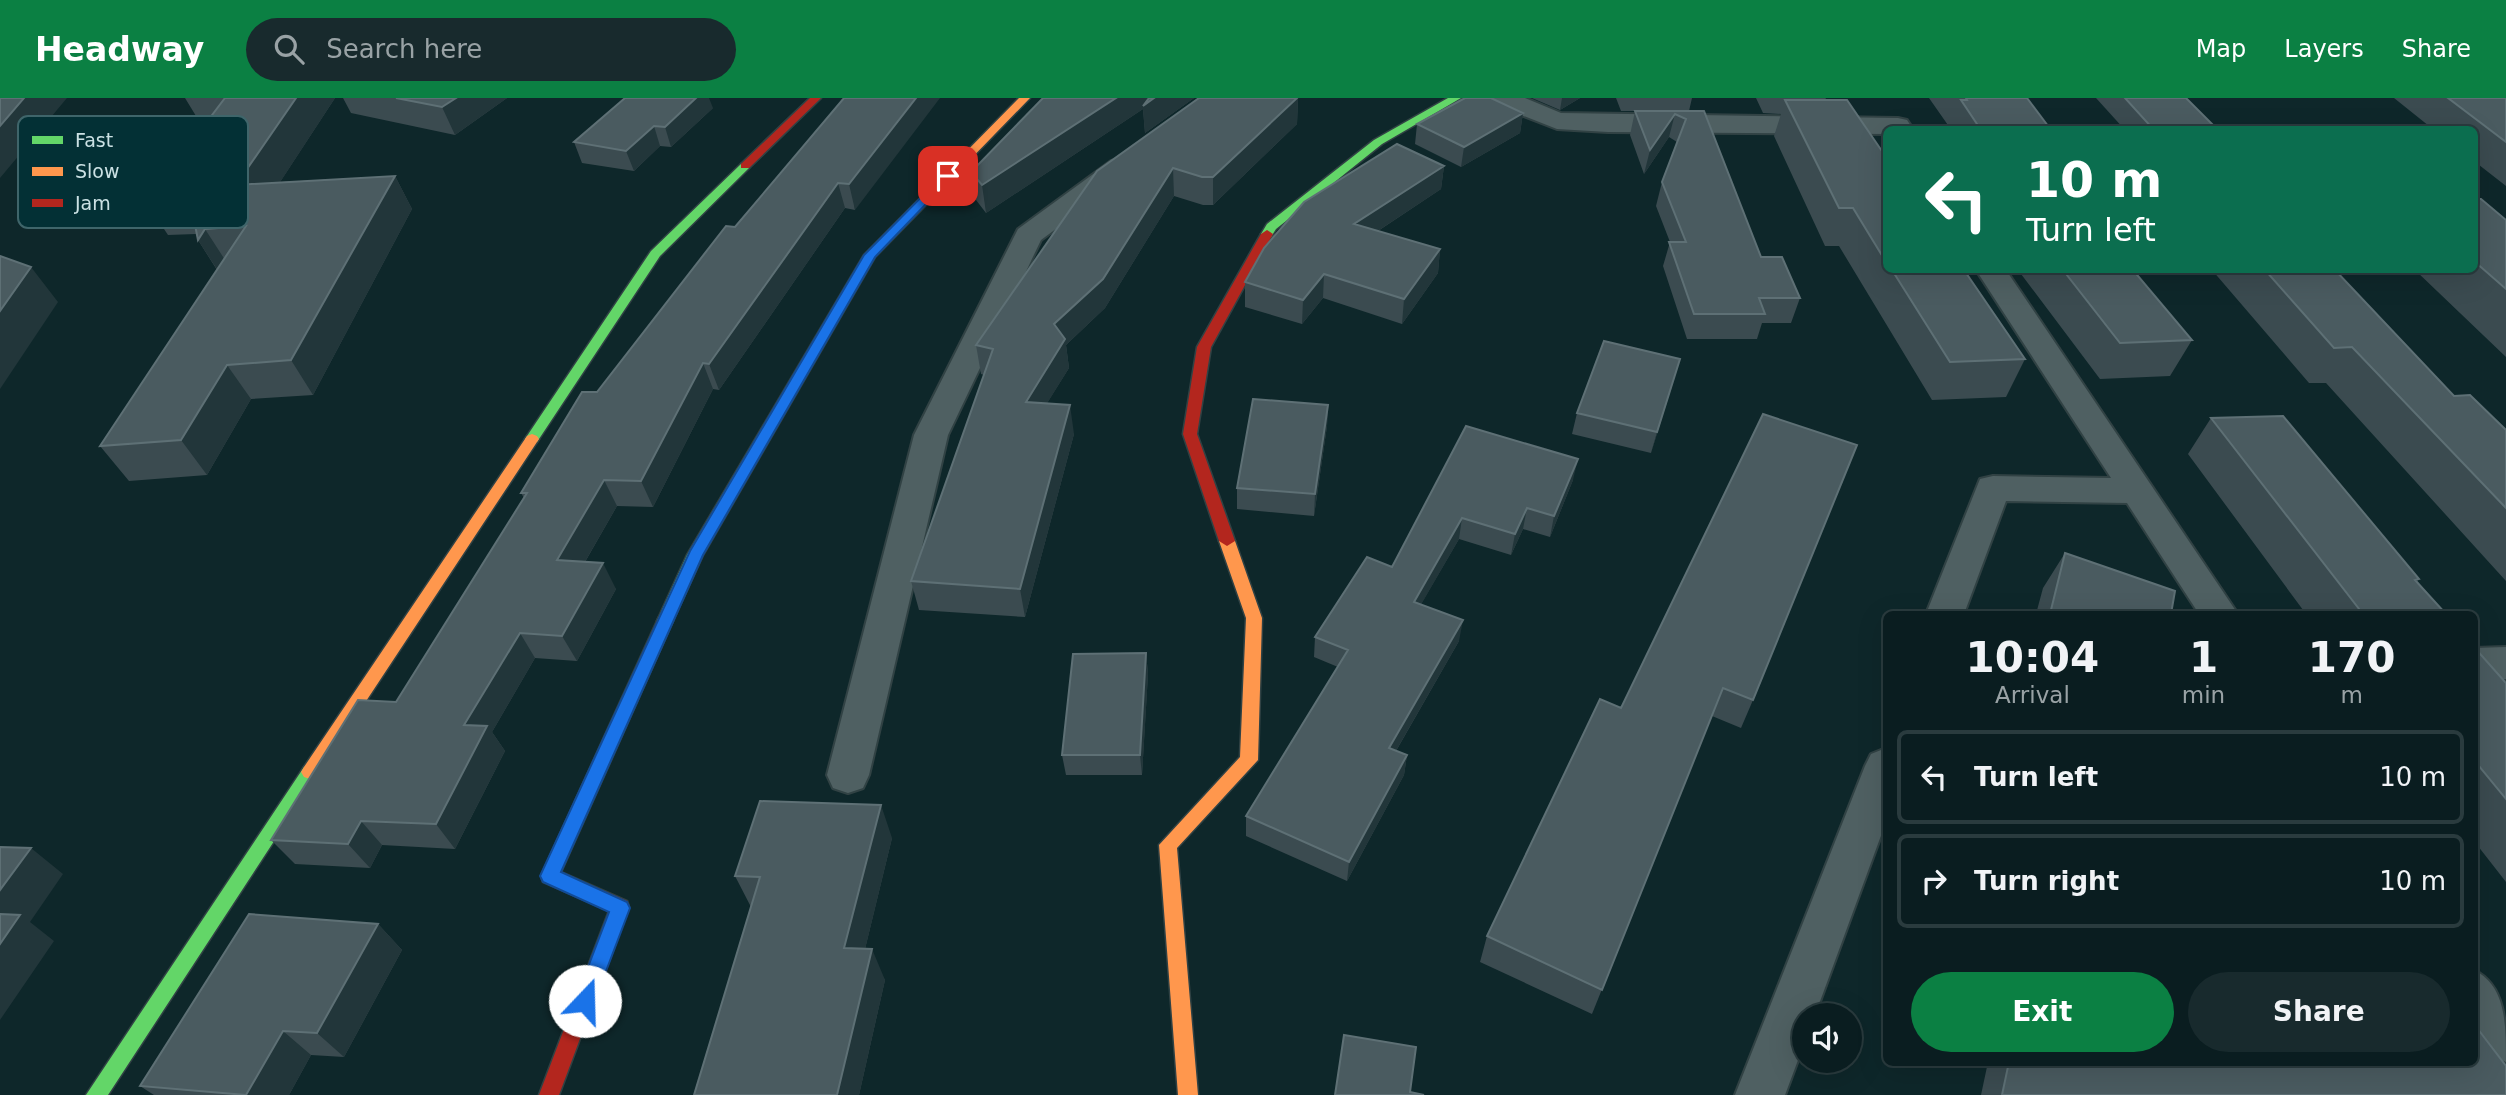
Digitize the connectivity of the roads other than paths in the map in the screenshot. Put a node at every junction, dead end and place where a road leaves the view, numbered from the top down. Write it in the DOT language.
graph roads {
  1 [pos="816,98"];
  2 [pos="1025,98"];
  3 [pos="1456,98"];
  4 [pos="1502,98"];
  5 [pos="1880,98"];
  6 [pos="1898,126"];
  7 [pos="1883,128"];
  8 [pos="1149,146"];
  9 [pos="1993,273"];
  10 [pos="2135,491"];
  11 [pos="1946,611"];
  12 [pos="2217,611"];
  13 [pos="2506,663"];
  14 [pos="2478,664"];
  15 [pos="1883,774"];
  16 [pos="848,775"];
  17 [pos="2478,998"];
  18 [pos="2506,1038"];
  19 [pos="96,1095"];
  20 [pos="549,1095"];
  21 [pos="1188,1095"];
  22 [pos="1760,1095"];
  1 -- 19 [label="street"];
  2 -- 20 [label="street"];
  3 -- 21 [label="street"];
  4 -- 7 [label="street"];
  5 -- 6 [label="street"];
  8 -- 16 [label="street"];
  9 -- 10 [label="street"];
  10 -- 11 [label="street"];
  10 -- 12 [label="street"];
  13 -- 14 [label="street"];
  15 -- 22 [label="street"];
  17 -- 18 [label="street"];
}
